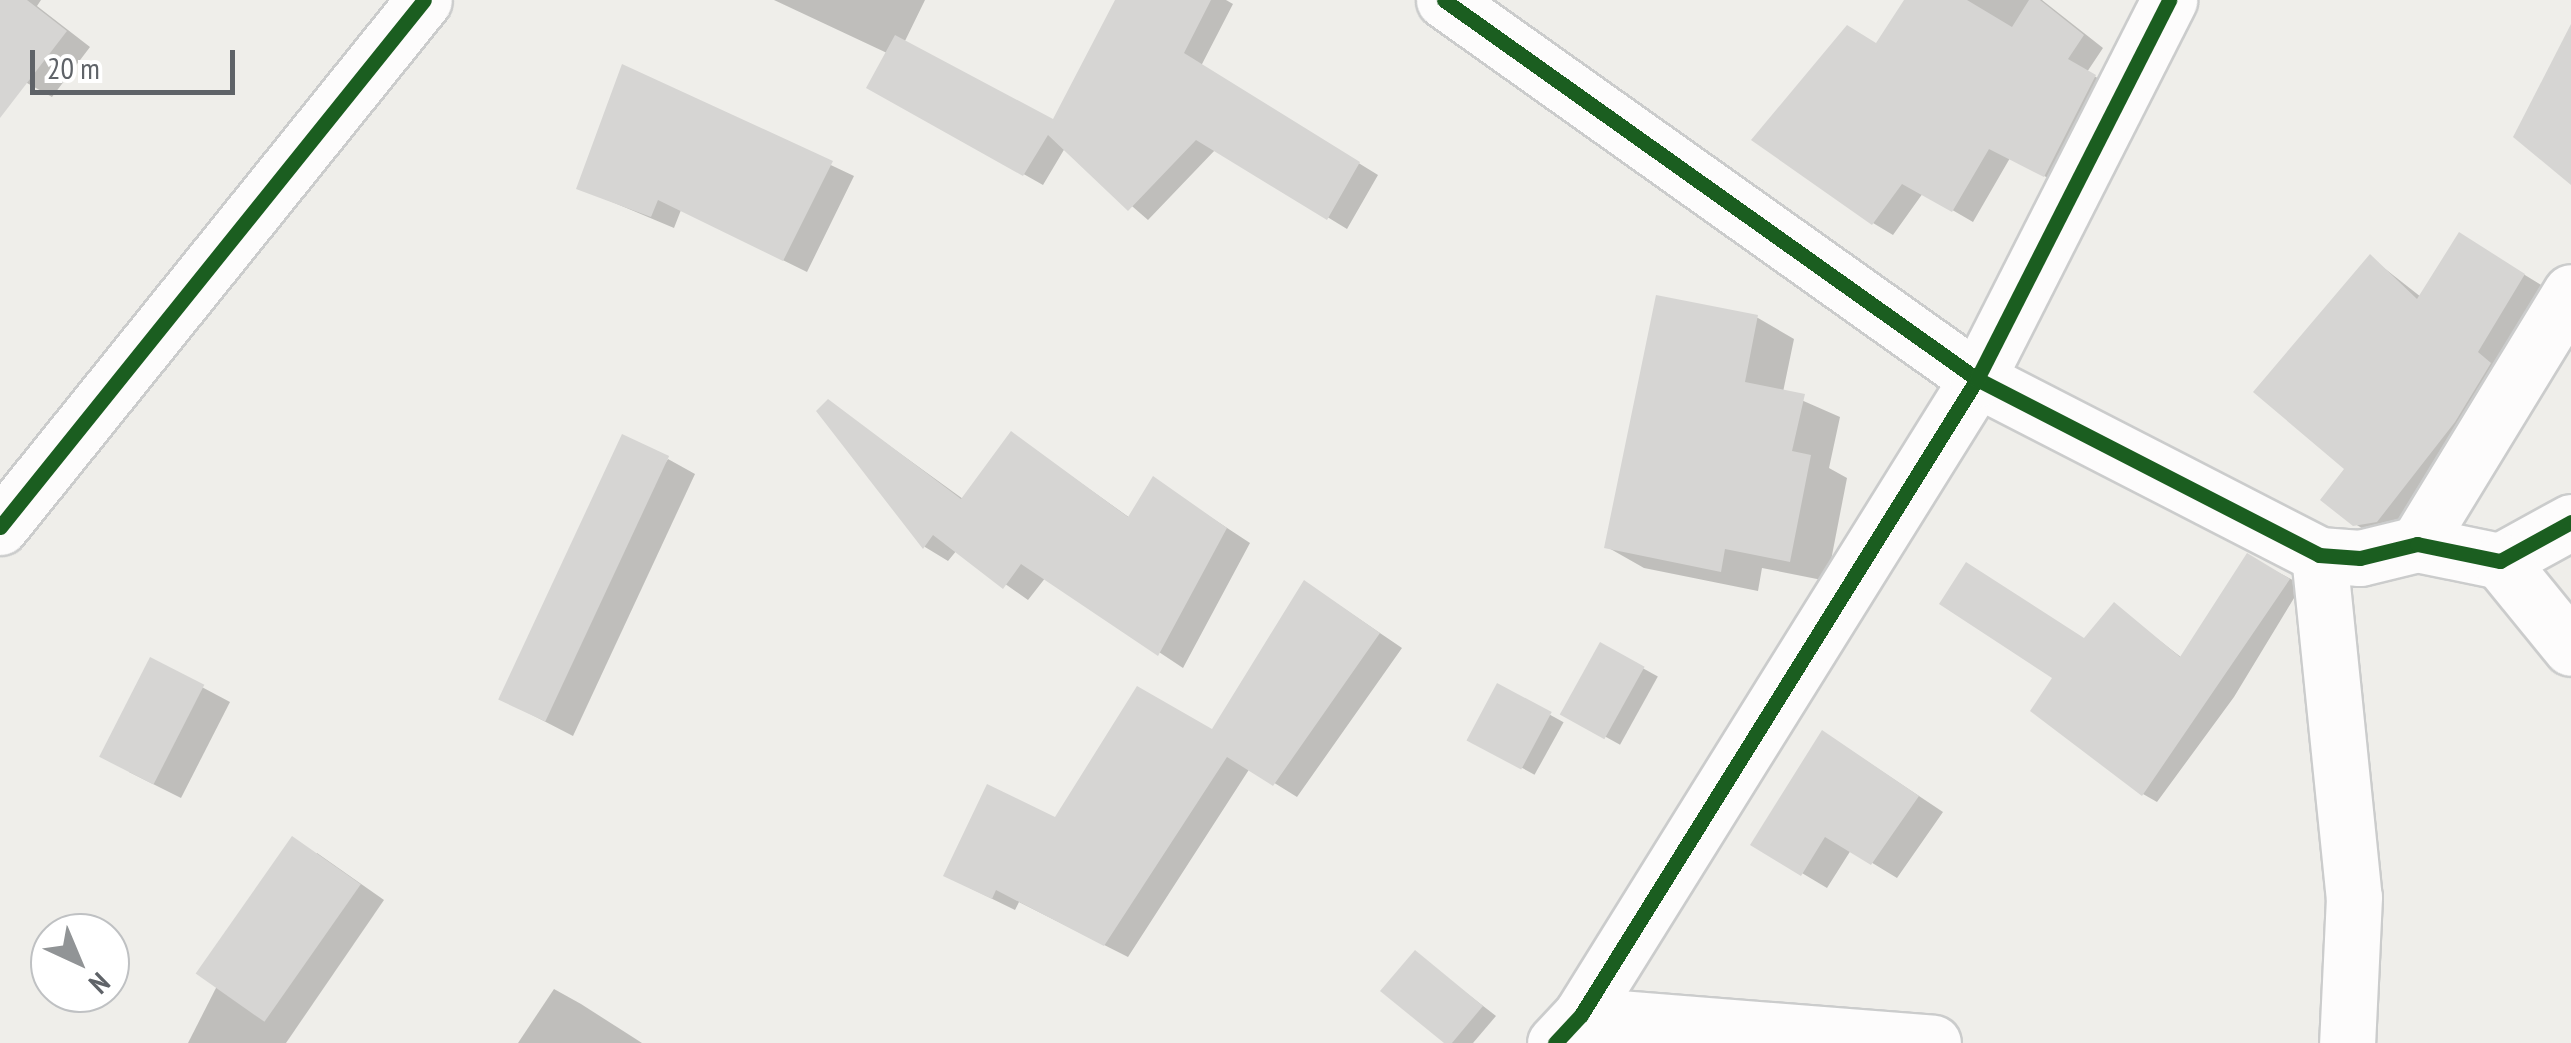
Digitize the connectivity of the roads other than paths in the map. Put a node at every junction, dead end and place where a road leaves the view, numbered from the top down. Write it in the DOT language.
graph roads {
  1 [pos="424,0"];
  2 [pos="1444,0"];
  3 [pos="2169,0"];
  4 [pos="2571,292"];
  5 [pos="1978,380"];
  6 [pos="2571,522"];
  7 [pos="0,527"];
  8 [pos="2416,544"];
  9 [pos="2319,555"];
  10 [pos="2500,562"];
  11 [pos="2571,648"];
  12 [pos="1568,1029"];
  13 [pos="1932,1043"];
  14 [pos="2347,1043"];
  1 -- 7 [label="street"];
  2 -- 5 [label="street"];
  3 -- 5 [label="street"];
  4 -- 8 [label="street"];
  5 -- 9 [label="street"];
  5 -- 12 [label="street"];
  6 -- 10 [label="street"];
  8 -- 9 [label="street"];
  8 -- 10 [label="street"];
  9 -- 14 [label="street"];
  10 -- 11 [label="street"];
  12 -- 13 [label="street"];
}
